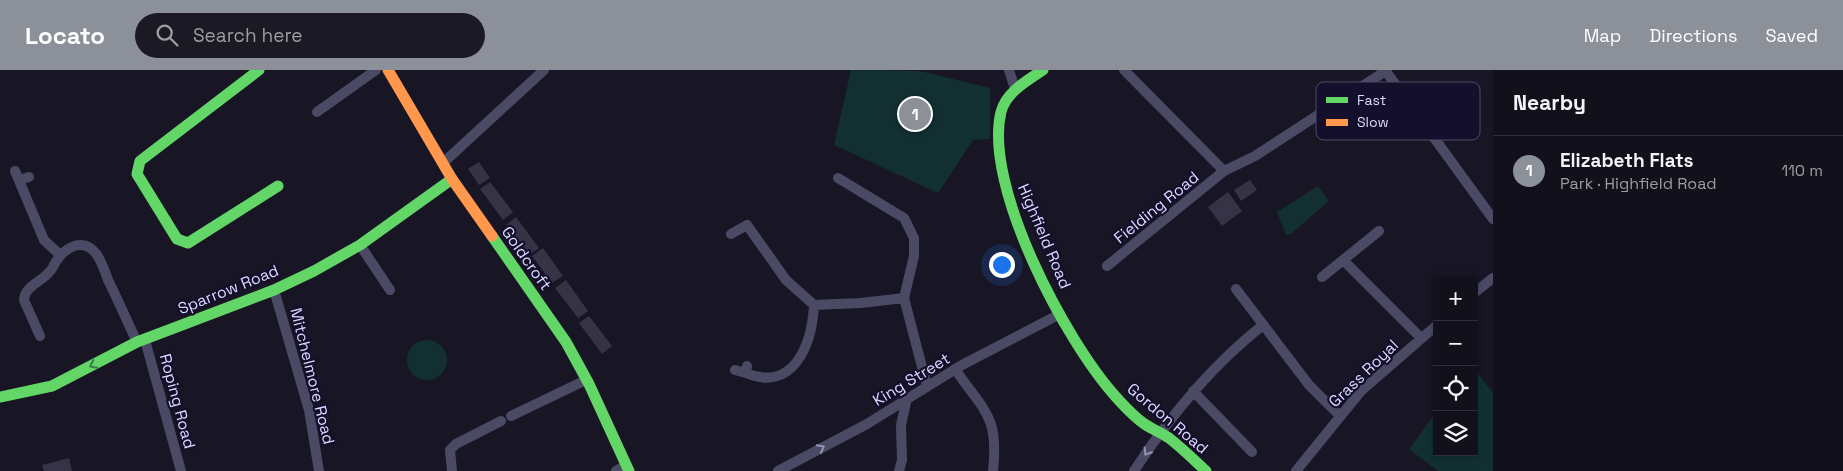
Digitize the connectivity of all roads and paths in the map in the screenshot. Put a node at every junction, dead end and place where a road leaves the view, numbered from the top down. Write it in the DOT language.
graph roads {
  1 [pos="259,70"];
  2 [pos="376,70"];
  3 [pos="388,70"];
  4 [pos="544,70"];
  5 [pos="1009,70"];
  6 [pos="1043,70"];
  7 [pos="1124,70"];
  8 [pos="1386,70"];
  9 [pos="1368,82"];
  10 [pos="1395,82"];
  11 [pos="1015,89"];
  12 [pos="317,112"];
  13 [pos="1316,116"];
  14 [pos="1436,140"];
  15 [pos="444,163"];
  16 [pos="1224,171"];
  17 [pos="29,177"];
  18 [pos="838,178"];
  19 [pos="452,179"];
  20 [pos="278,186"];
  21 [pos="1493,219"];
  22 [pos="1379,231"];
  23 [pos="731,234"];
  24 [pos="360,244"];
  25 [pos="59,254"];
  26 [pos="1344,261"];
  27 [pos="1107,266"];
  28 [pos="1322,277"];
  29 [pos="1493,278"];
  30 [pos="1236,289"];
  31 [pos="274,290"];
  32 [pos="390,290"];
  33 [pos="1478,290"];
  34 [pos="904,298"];
  35 [pos="814,305"];
  36 [pos="1060,314"];
  37 [pos="1263,325"];
  38 [pos="1433,328"];
  39 [pos="40,336"];
  40 [pos="1421,338"];
  41 [pos="141,341"];
  42 [pos="955,369"];
  43 [pos="735,370"];
  44 [pos="586,380"];
  45 [pos="926,386"];
  46 [pos="1194,391"];
  47 [pos="0,397"];
  48 [pos="906,398"];
  49 [pos="1339,415"];
  50 [pos="510,416"];
  51 [pos="501,421"];
  52 [pos="1159,432"];
  53 [pos="1252,452"];
  54 [pos="624,469"];
  55 [pos="181,471"];
  56 [pos="319,471"];
  57 [pos="452,471"];
  58 [pos="778,471"];
  59 [pos="899,471"];
  60 [pos="993,471"];
  61 [pos="1134,471"];
  62 [pos="1206,471"];
  63 [pos="1296,471"];
  1 -- 20 [label="street"];
  2 -- 12 [label="street"];
  3 -- 15 [label="street, Goldcroft"];
  4 -- 15 [label="street"];
  5 -- 11 [label="street"];
  6 -- 11 [label="street, Highfield Road"];
  7 -- 16 [label="street, Fielding Road"];
  8 -- 9 [label="street, Fielding Road"];
  8 -- 10 [label="street"];
  11 -- 36 [label="street, Highfield Road"];
  13 -- 16 [label="street, Fielding Road"];
  14 -- 21 [label="street"];
  15 -- 19 [label="street, Goldcroft"];
  16 -- 27 [label="street, Fielding Road"];
  17 -- 25 [label="street"];
  18 -- 34 [label="street"];
  19 -- 24 [label="street, Sparrow Road"];
  19 -- 44 [label="street, Goldcroft"];
  22 -- 26 [label="street"];
  23 -- 35 [label="street"];
  24 -- 31 [label="street, Sparrow Road"];
  24 -- 32 [label="street"];
  25 -- 39 [label="street"];
  25 -- 41 [label="street, Roping Road"];
  26 -- 28 [label="street"];
  26 -- 40 [label="street"];
  29 -- 33 [label="street"];
  30 -- 37 [label="street"];
  31 -- 41 [label="street, Sparrow Road"];
  31 -- 56 [label="street, Mitchelmore Road"];
  34 -- 35 [label="street"];
  34 -- 45 [label="street"];
  35 -- 43 [label="street"];
  36 -- 42 [label="street, King Street"];
  36 -- 52 [label="street, Gordon Road"];
  37 -- 46 [label="street"];
  37 -- 49 [label="street"];
  38 -- 40 [label="street, Grass Royal"];
  40 -- 49 [label="street, Grass Royal"];
  41 -- 47 [label="street, Sparrow Road, one-way"];
  41 -- 55 [label="street, Roping Road"];
  42 -- 45 [label="street, King Street"];
  42 -- 60 [label="street"];
  44 -- 50 [label="street"];
  44 -- 54 [label="street, Goldcroft"];
  45 -- 48 [label="street, King Street"];
  46 -- 52 [label="street"];
  46 -- 53 [label="street"];
  58 -- 48 [label="street, King Street, one-way"];
  48 -- 59 [label="street"];
  49 -- 63 [label="street, Grass Royal"];
  51 -- 57 [label="street"];
  52 -- 61 [label="street, one-way"];
  52 -- 62 [label="street, Gordon Road"];
}
